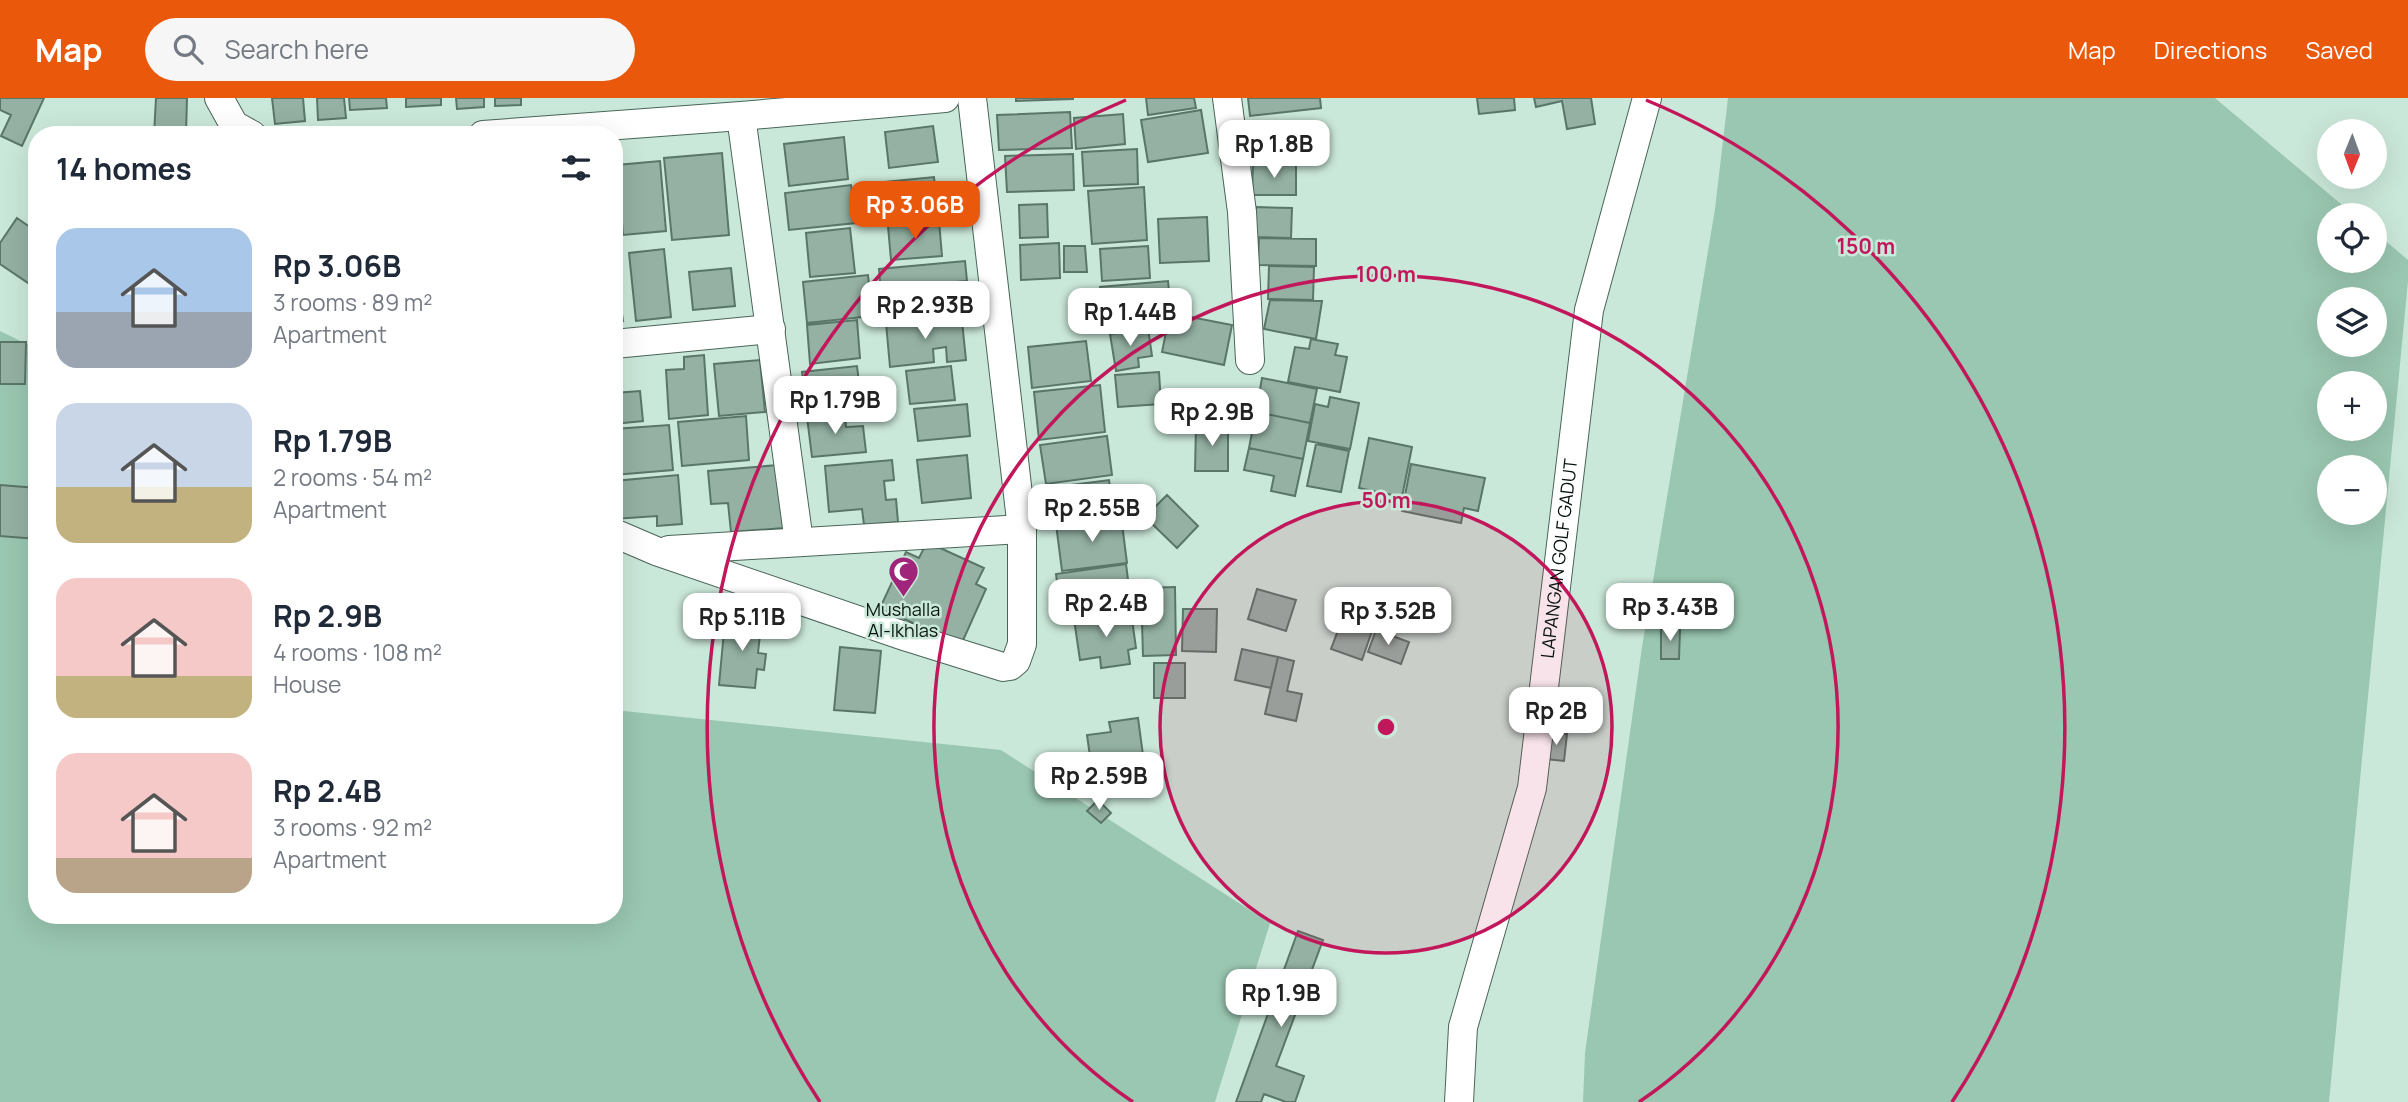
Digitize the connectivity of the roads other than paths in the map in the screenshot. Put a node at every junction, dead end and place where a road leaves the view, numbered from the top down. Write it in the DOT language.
graph roads {
  1 [pos="219,98"];
  2 [pos="945,98"];
  3 [pos="972,98"];
  4 [pos="1227,98"];
  5 [pos="1647,98"];
  6 [pos="741,116"];
  7 [pos="236,126"];
  8 [pos="605,126"];
  9 [pos="771,329"];
  10 [pos="623,343"];
  11 [pos="1250,360"];
  12 [pos="1022,529"];
  13 [pos="623,537"];
  14 [pos="799,542"];
  15 [pos="656,551"];
  16 [pos="1459,1102"];
  1 -- 7 [label="street"];
  2 -- 6 [label="street"];
  3 -- 12 [label="street"];
  4 -- 11 [label="street"];
  5 -- 16 [label="street, LAPANGAN GOLF GADUT"];
  6 -- 8 [label="street"];
  6 -- 9 [label="street"];
  9 -- 10 [label="street"];
  9 -- 14 [label="street"];
  12 -- 14 [label="street"];
  12 -- 15 [label="street"];
  13 -- 15 [label="street"];
  14 -- 15 [label="street"];
}
